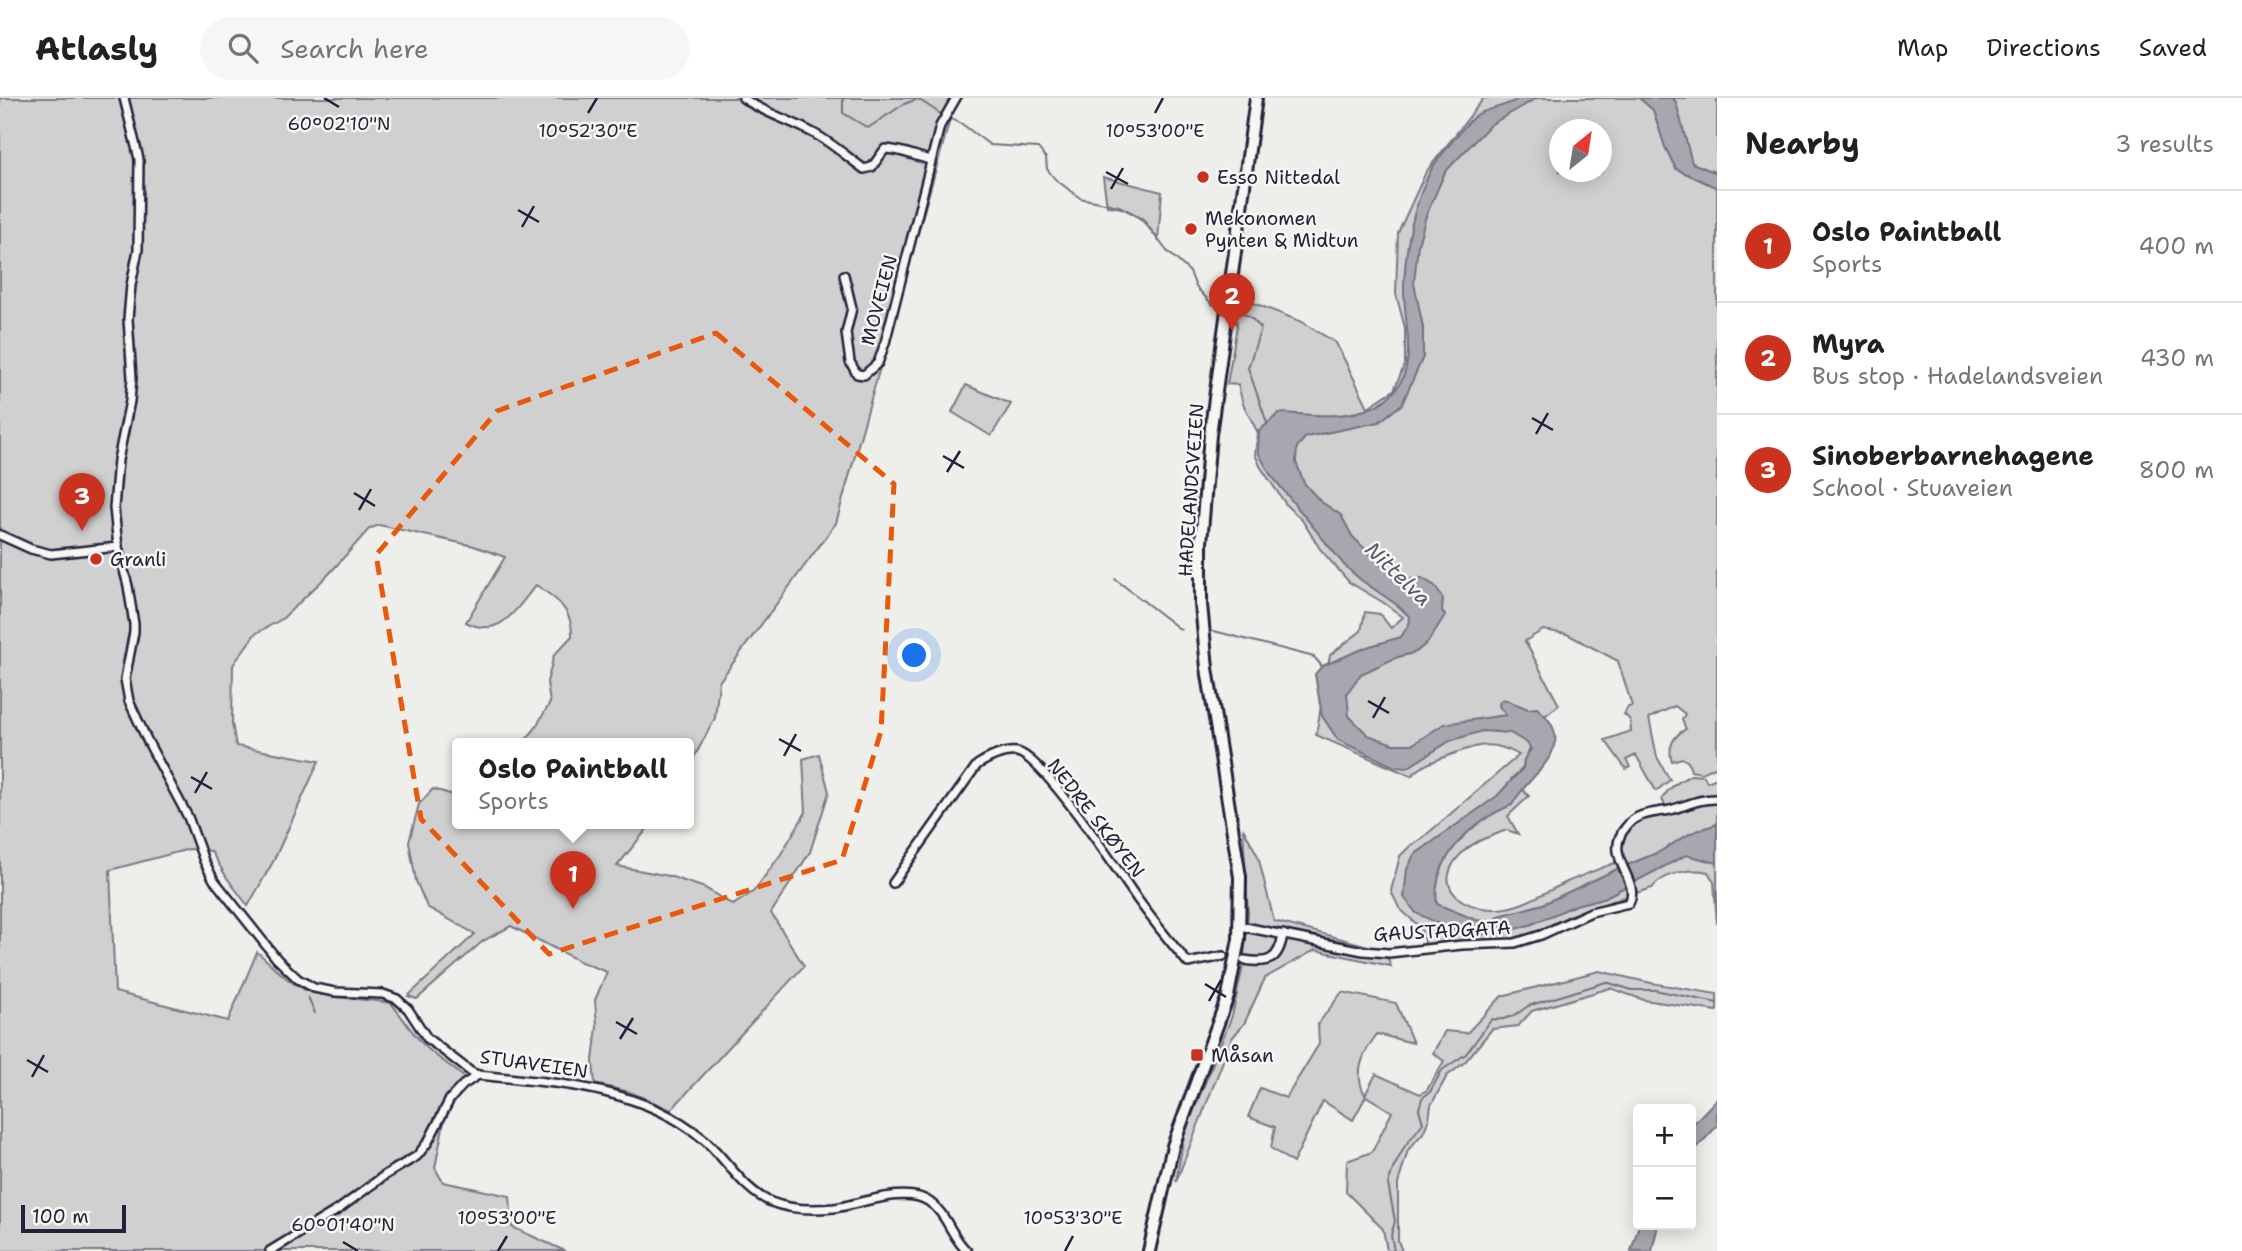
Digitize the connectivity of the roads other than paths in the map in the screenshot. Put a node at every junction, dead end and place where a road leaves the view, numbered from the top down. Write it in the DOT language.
graph roads {
  1 [pos="124,98"];
  2 [pos="743,98"];
  3 [pos="956,98"];
  4 [pos="1256,98"];
  5 [pos="930,160"];
  6 [pos="844,275"];
  7 [pos="0,535"];
  8 [pos="118,547"];
  9 [pos="1717,799"];
  10 [pos="893,883"];
  11 [pos="1240,926"];
  12 [pos="1283,934"];
  13 [pos="1223,956"];
  14 [pos="1244,960"];
  15 [pos="478,1075"];
  16 [pos="270,1251"];
  17 [pos="967,1251"];
  18 [pos="1149,1251"];
  1 -- 8 [label="street, STUAVEIEN"];
  2 -- 5 [label="street"];
  3 -- 5 [label="street, MOVEIEN"];
  4 -- 11 [label="highway, HADELANDSVEIEN"];
  5 -- 6 [label="street, MOVEIEN"];
  7 -- 8 [label="street"];
  8 -- 15 [label="street, STUAVEIEN"];
  9 -- 12 [label="street, GAUSTADGATA"];
  10 -- 13 [label="street, NEDRE SKØYEN"];
  11 -- 12 [label="street, GAUSTADGATA"];
  11 -- 18 [label="highway, HADELANDSVEIEN"];
  12 -- 14 [label="street"];
  15 -- 16 [label="street"];
  15 -- 17 [label="street, STUAVEIEN"];
}
